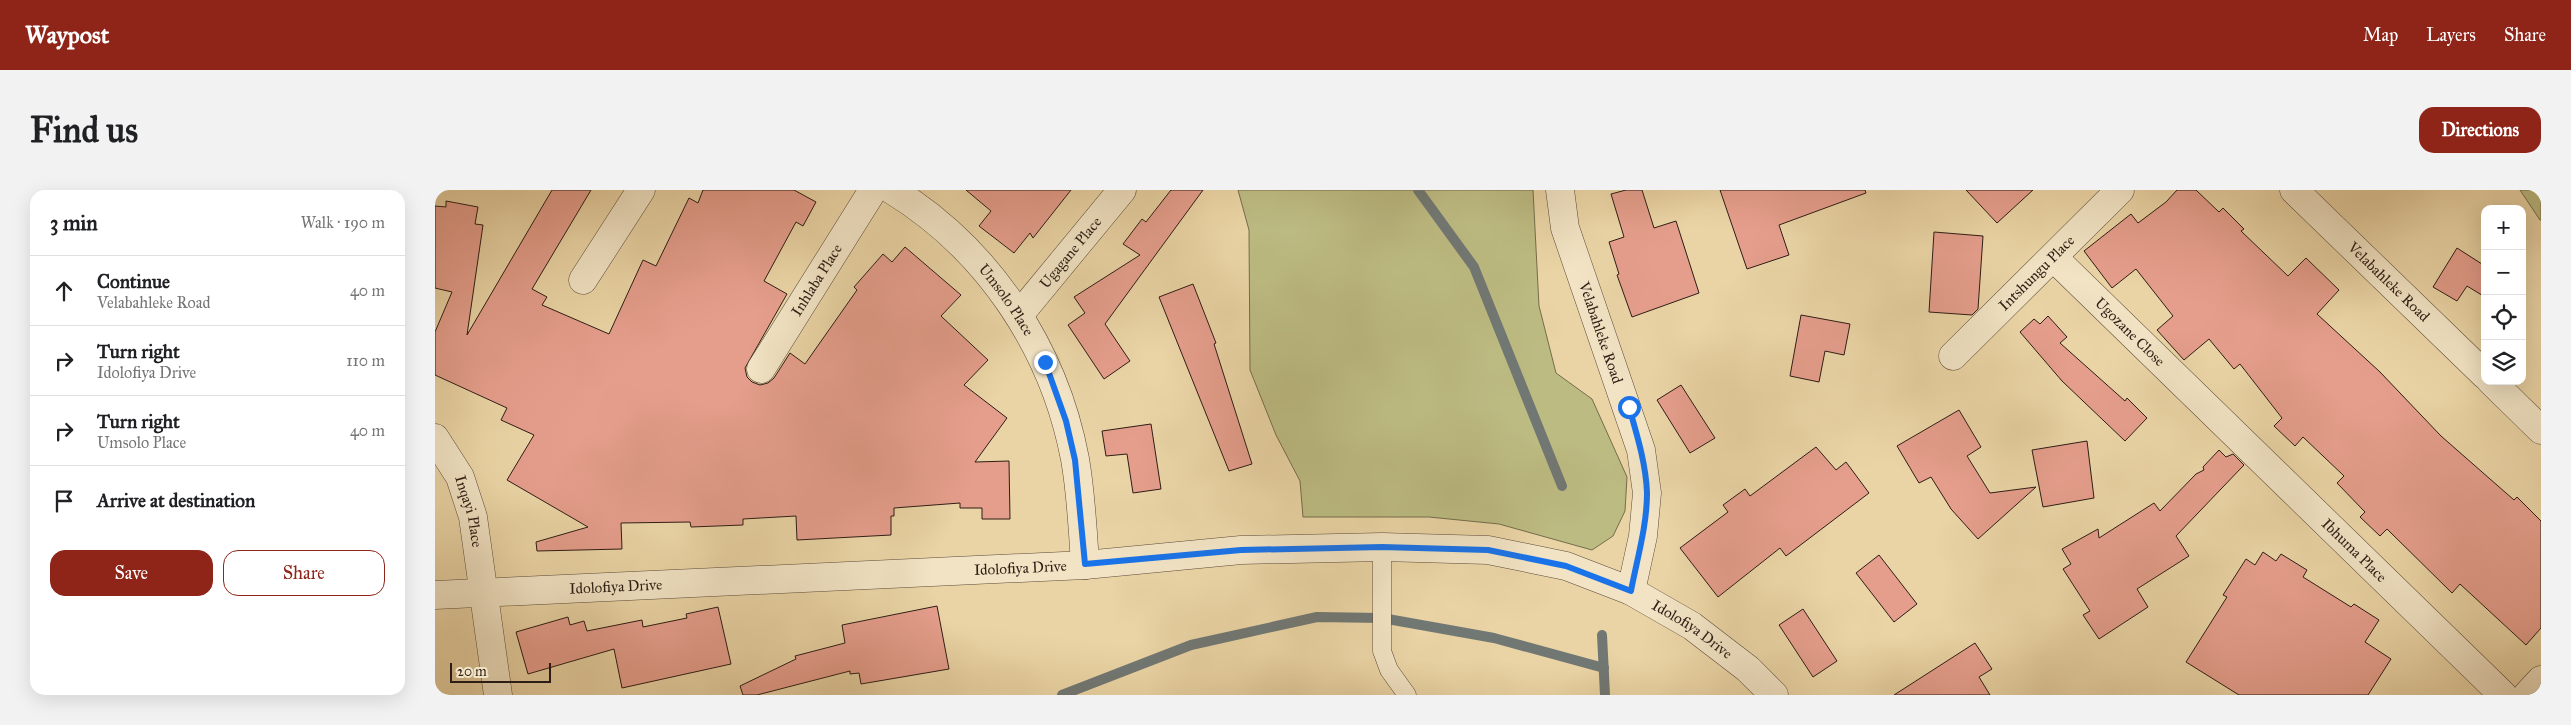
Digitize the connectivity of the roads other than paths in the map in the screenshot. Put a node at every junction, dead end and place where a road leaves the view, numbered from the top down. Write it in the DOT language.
graph roads {
  1 [pos="641,190"];
  2 [pos="873,190"];
  3 [pos="892,190"];
  4 [pos="1122,190"];
  5 [pos="1560,190"];
  6 [pos="2120,190"];
  7 [pos="2294,190"];
  8 [pos="2054,258"];
  9 [pos="583,280"];
  10 [pos="1019,315"];
  11 [pos="1953,356"];
  12 [pos="761,369"];
  13 [pos="2481,371"];
  14 [pos="2495,385"];
  15 [pos="2206,406"];
  16 [pos="2541,430"];
  17 [pos="435,438"];
  18 [pos="1382,547"];
  19 [pos="1085,564"];
  20 [pos="1631,591"];
  21 [pos="482,594"];
  22 [pos="435,595"];
  23 [pos="2541,680"];
  24 [pos="498,695"];
  25 [pos="1407,695"];
  26 [pos="1774,695"];
  27 [pos="2503,695"];
  28 [pos="2527,695"];
  1 -- 9 [label="street"];
  2 -- 12 [label="street, Inhlaba Place"];
  3 -- 10 [label="street, Umsolo Place"];
  4 -- 10 [label="street, Ugagane Place"];
  5 -- 20 [label="street, Velabahleke Road"];
  6 -- 8 [label="street, Intshungu Place"];
  7 -- 13 [label="street, Velabahleke Road"];
  8 -- 11 [label="street, Intshungu Place"];
  8 -- 15 [label="street, Ugozane Close"];
  10 -- 19 [label="street, Umsolo Place"];
  14 -- 16 [label="street"];
  15 -- 27 [label="street, Ibhuma Place"];
  17 -- 21 [label="street, Inqayi Place"];
  18 -- 19 [label="street, Idolofiya Drive"];
  18 -- 20 [label="street, Idolofiya Drive"];
  18 -- 25 [label="lane"];
  19 -- 21 [label="street, Idolofiya Drive"];
  20 -- 26 [label="street, Idolofiya Drive"];
  21 -- 22 [label="street, Idolofiya Drive"];
  21 -- 24 [label="street, Inqayi Place"];
  23 -- 28 [label="street"];
}
